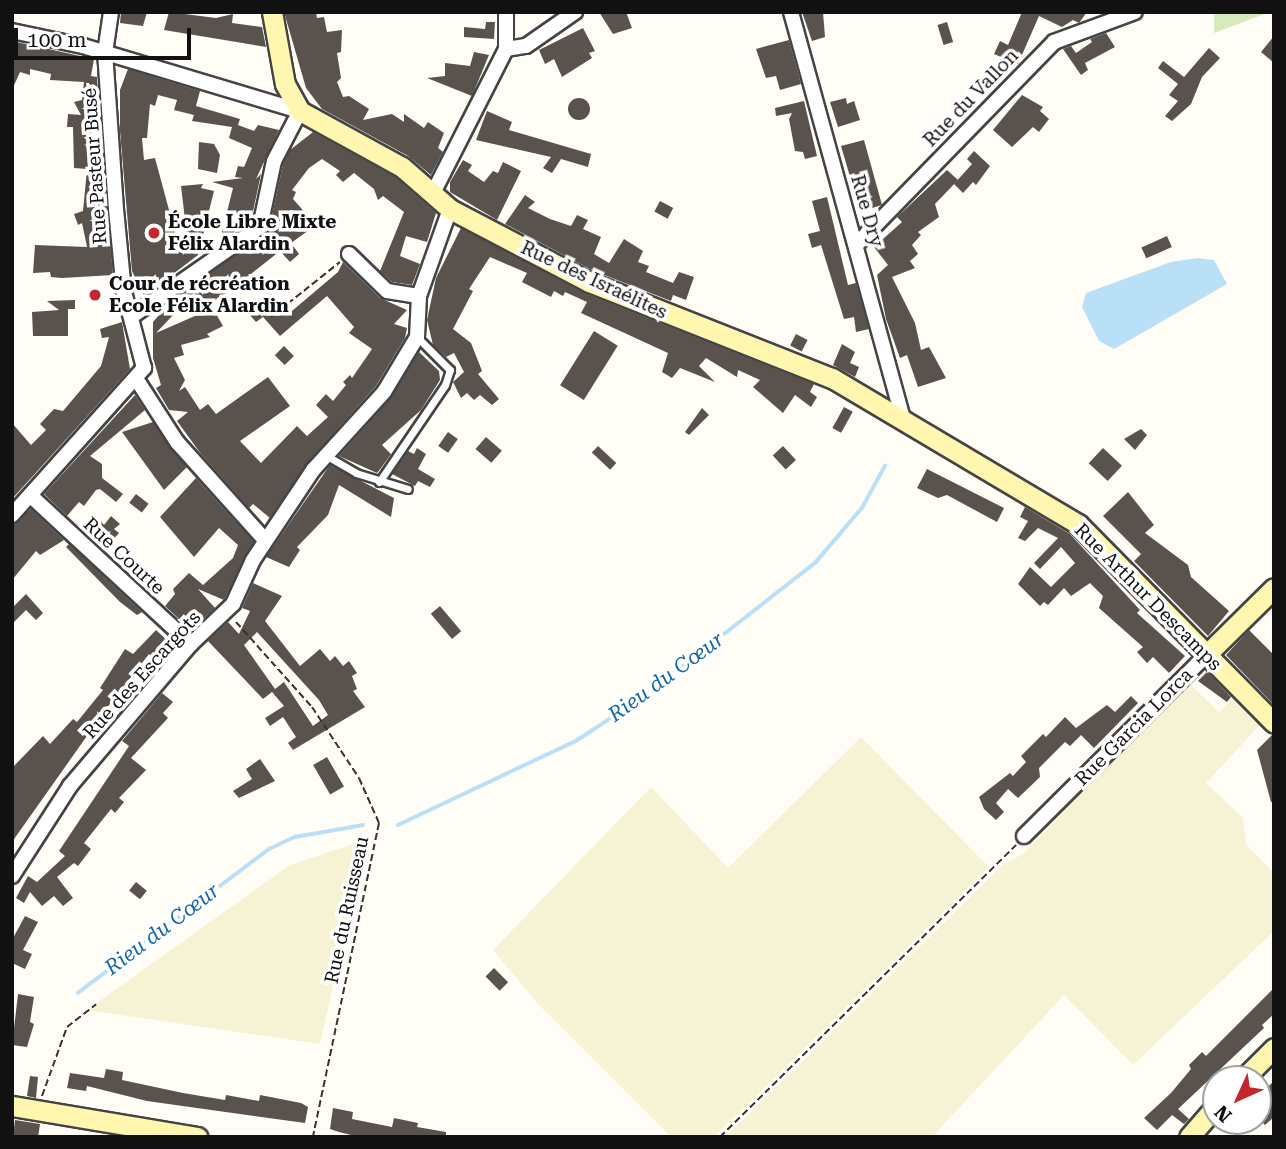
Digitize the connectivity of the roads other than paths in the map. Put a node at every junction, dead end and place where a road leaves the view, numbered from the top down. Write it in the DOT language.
graph roads {
  1 [pos="111,12"];
  2 [pos="272,12"];
  3 [pos="506,12"];
  4 [pos="575,12"];
  5 [pos="791,12"];
  6 [pos="1135,12"];
  7 [pos="12,31"];
  8 [pos="506,49"];
  9 [pos="105,53"];
  10 [pos="300,111"];
  11 [pos="433,193"];
  12 [pos="450,209"];
  13 [pos="857,244"];
  14 [pos="349,254"];
  15 [pos="419,296"];
  16 [pos="134,316"];
  17 [pos="417,337"];
  18 [pos="137,380"];
  19 [pos="904,421"];
  20 [pos="327,456"];
  21 [pos="379,482"];
  22 [pos="408,489"];
  23 [pos="31,496"];
  24 [pos="12,515"];
  25 [pos="265,540"];
  26 [pos="1274,588"];
  27 [pos="191,644"];
  28 [pos="1206,655"];
  29 [pos="1274,723"];
  30 [pos="1024,836"];
  31 [pos="12,876"];
  32 [pos="1274,1048"];
  33 [pos="1257,1065"];
  34 [pos="12,1106"];
  35 [pos="1202,1122"];
  36 [pos="197,1137"];
  37 [pos="1189,1137"];
  1 -- 9 [label="street, Rue Pasteur Busé"];
  2 -- 10 [label="street"];
  3 -- 8 [label="street"];
  4 -- 8 [label="street"];
  5 -- 13 [label="street, Rue Dry"];
  6 -- 13 [label="street, Rue du Vallon"];
  7 -- 9 [label="street"];
  8 -- 11 [label="street"];
  9 -- 10 [label="street"];
  9 -- 16 [label="street, Rue Pasteur Busé"];
  10 -- 11 [label="street, Rue des Israélites"];
  10 -- 16 [label="street"];
  11 -- 12 [label="street, Rue des Israélites"];
  12 -- 15 [label="street, Rue des Escargots"];
  12 -- 19 [label="street, Rue des Israélites"];
  13 -- 19 [label="street, Rue Dry"];
  14 -- 15 [label="street"];
  15 -- 17 [label="street, Rue des Escargots"];
  16 -- 18 [label="street, Rue Pasteur Busé"];
  17 -- 20 [label="street, Rue des Escargots"];
  17 -- 21 [label="lane"];
  18 -- 23 [label="street"];
  18 -- 25 [label="street"];
  19 -- 28 [label="street, Rue Arthur Descamps"];
  20 -- 21 [label="lane"];
  20 -- 25 [label="street, Rue des Escargots"];
  21 -- 22 [label="lane"];
  23 -- 24 [label="street"];
  23 -- 27 [label="street, Rue Courte"];
  25 -- 27 [label="street, Rue des Escargots"];
  26 -- 28 [label="street, Rue Garcia Lorca"];
  27 -- 31 [label="street, Rue des Escargots"];
  28 -- 29 [label="street, Rue Arthur Descamps"];
  28 -- 30 [label="street, Rue Garcia Lorca"];
  32 -- 33 [label="street"];
  34 -- 36 [label="street"];
  35 -- 37 [label="street"];
}
